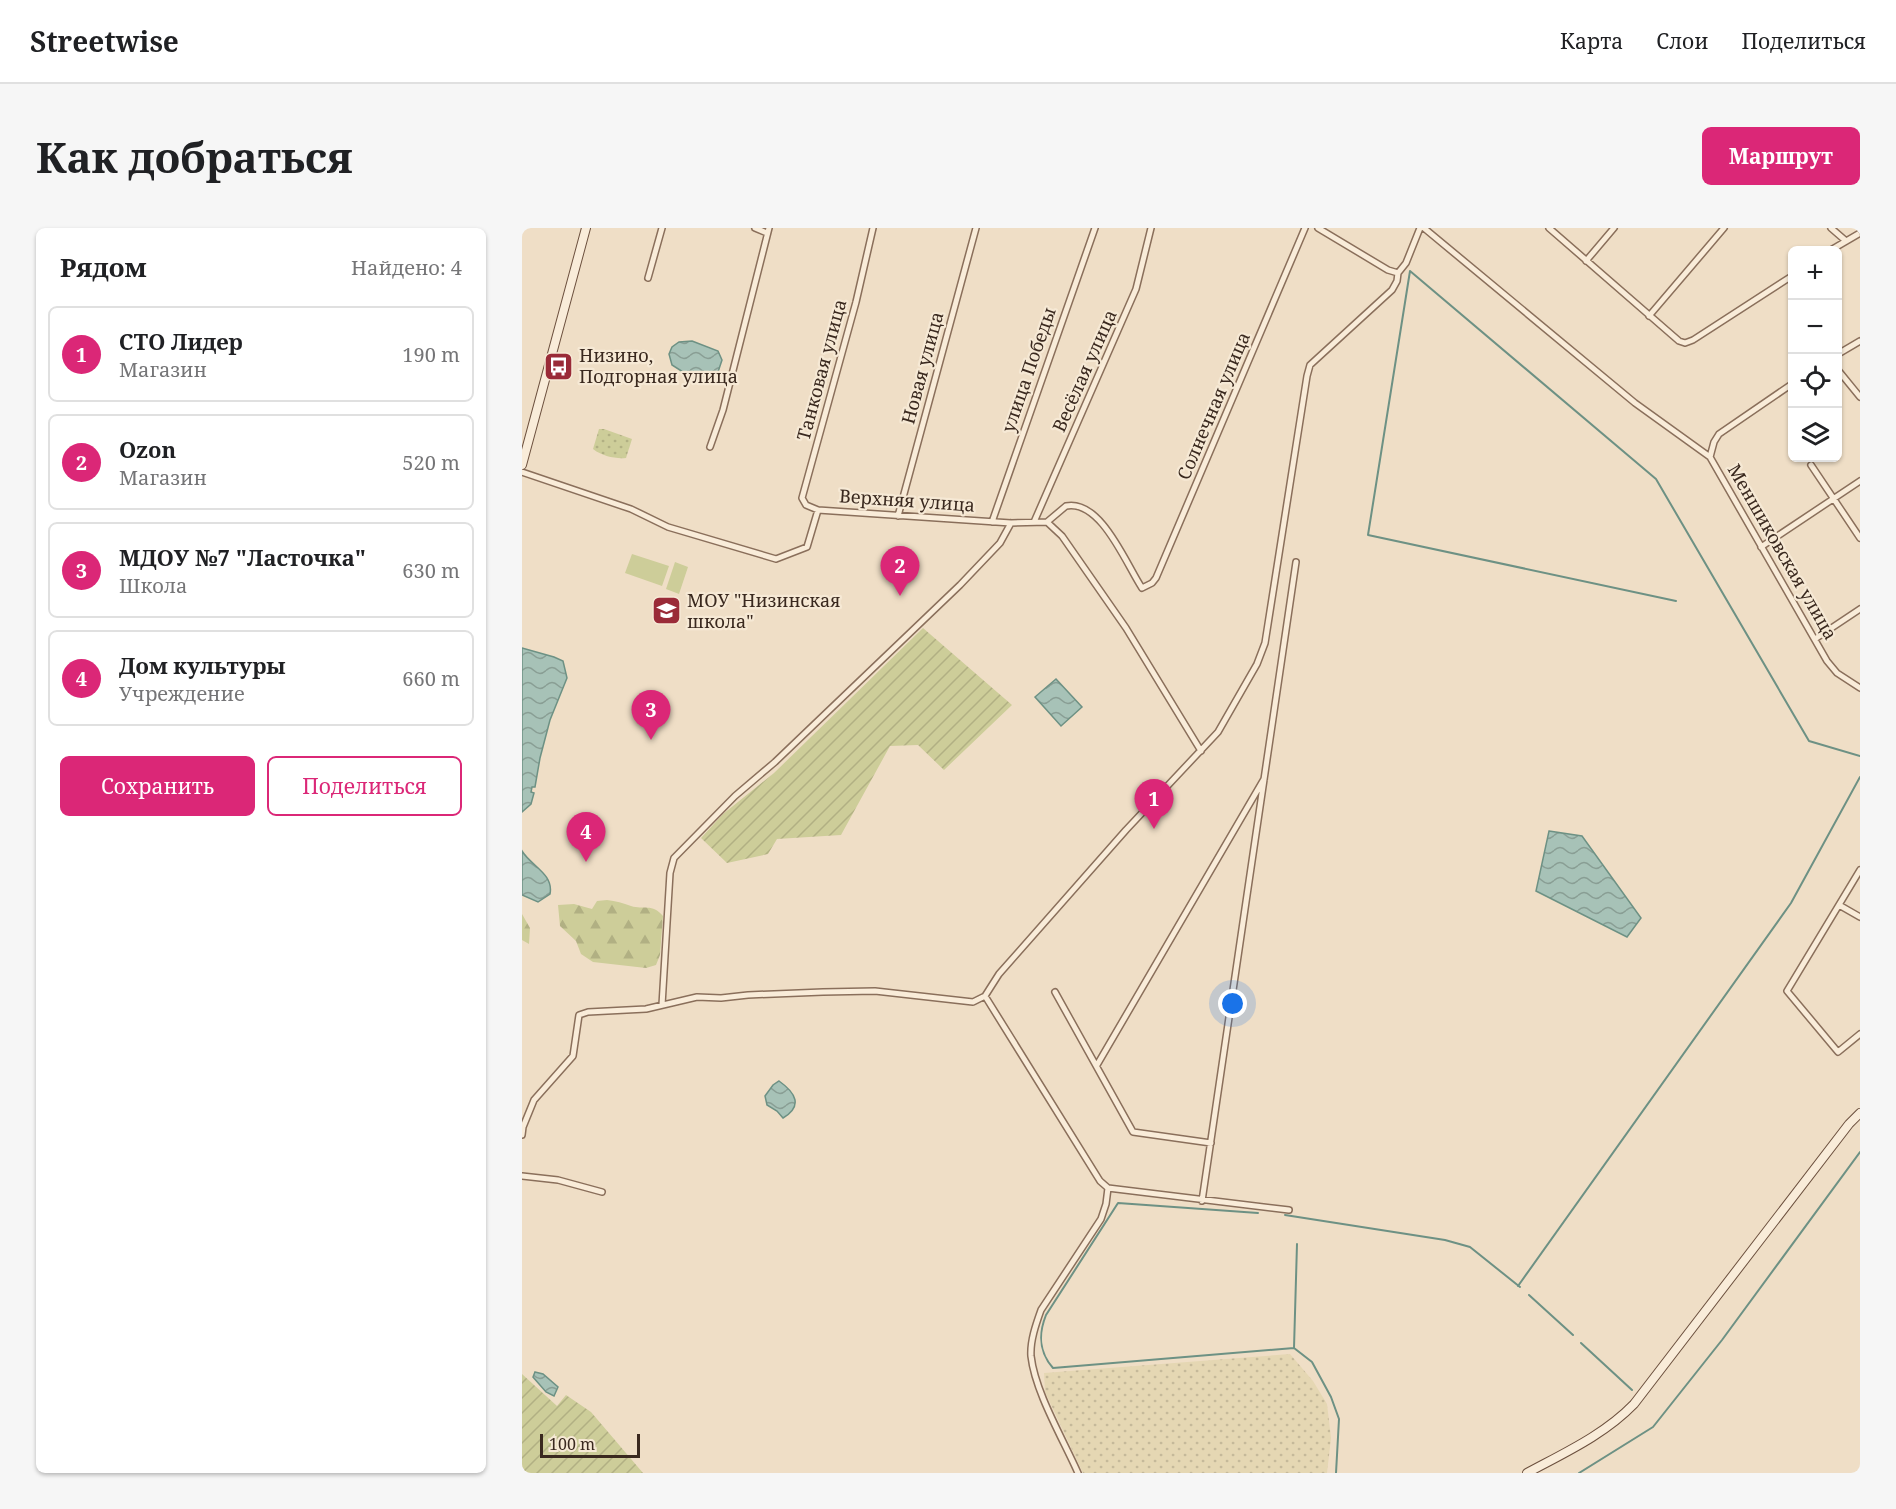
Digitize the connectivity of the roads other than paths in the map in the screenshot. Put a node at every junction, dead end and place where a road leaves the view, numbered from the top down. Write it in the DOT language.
graph roads {
  1 [pos="586,228"];
  2 [pos="662,228"];
  3 [pos="755,228"];
  4 [pos="873,228"];
  5 [pos="976,228"];
  6 [pos="1095,228"];
  7 [pos="1151,228"];
  8 [pos="1305,228"];
  9 [pos="1318,228"];
  10 [pos="1422,228"];
  11 [pos="1549,228"];
  12 [pos="1614,228"];
  13 [pos="1724,228"];
  14 [pos="1831,228"];
  15 [pos="768,230"];
  16 [pos="1860,234"];
  17 [pos="1846,241"];
  18 [pos="1838,246"];
  19 [pos="1586,261"];
  20 [pos="1398,273"];
  21 [pos="648,278"];
  22 [pos="1788,279"];
  23 [pos="1649,316"];
  24 [pos="1860,341"];
  25 [pos="1842,352"];
  26 [pos="1842,375"];
  27 [pos="1788,387"];
  28 [pos="1860,397"];
  29 [pos="710,447"];
  30 [pos="1710,457"];
  31 [pos="522,465"];
  32 [pos="1810,465"];
  33 [pos="522,472"];
  34 [pos="1860,481"];
  35 [pos="1833,499"];
  36 [pos="818,510"];
  37 [pos="898,516"];
  38 [pos="992,522"];
  39 [pos="1034,522"];
  40 [pos="1047,522"];
  41 [pos="1011,523"];
  42 [pos="1860,538"];
  43 [pos="1761,547"];
  44 [pos="1296,562"];
  45 [pos="1860,609"];
  46 [pos="1815,639"];
  47 [pos="1860,688"];
  48 [pos="1201,752"];
  49 [pos="1266,774"];
  50 [pos="1860,870"];
  51 [pos="1839,905"];
  52 [pos="1860,917"];
  53 [pos="1055,992"];
  54 [pos="985,996"];
  55 [pos="662,1005"];
  56 [pos="1860,1034"];
  57 [pos="1097,1065"];
  58 [pos="1860,1113"];
  59 [pos="522,1135"];
  60 [pos="1211,1143"];
  61 [pos="522,1176"];
  62 [pos="1108,1188"];
  63 [pos="602,1192"];
  64 [pos="1202,1201"];
  65 [pos="1288,1210"];
  66 [pos="1078,1473"];
  67 [pos="1527,1473"];
  1 -- 31 [label="street"];
  2 -- 21 [label="street"];
  3 -- 15 [label="street"];
  4 -- 36 [label="street, Танковая улица"];
  5 -- 37 [label="street, Новая улица"];
  6 -- 38 [label="street, улица Победы"];
  7 -- 39 [label="street, Весёлая улица"];
  8 -- 40 [label="street, Солнечная улица"];
  9 -- 20 [label="street"];
  10 -- 20 [label="street"];
  10 -- 30 [label="street"];
  11 -- 19 [label="street"];
  12 -- 19 [label="street"];
  13 -- 23 [label="street"];
  14 -- 17 [label="street"];
  15 -- 29 [label="street"];
  16 -- 17 [label="street"];
  17 -- 18 [label="street"];
  19 -- 23 [label="street"];
  20 -- 48 [label="street"];
  22 -- 23 [label="street"];
  24 -- 25 [label="street"];
  26 -- 28 [label="street"];
  27 -- 30 [label="street, Меншиковская улица"];
  30 -- 43 [label="street, Меншиковская улица"];
  32 -- 35 [label="street"];
  33 -- 36 [label="street, Верхняя улица"];
  34 -- 35 [label="street"];
  35 -- 42 [label="street"];
  35 -- 43 [label="street"];
  36 -- 37 [label="street, Верхняя улица"];
  37 -- 38 [label="street, Верхняя улица"];
  38 -- 41 [label="street, Верхняя улица"];
  39 -- 40 [label="street, Верхняя улица"];
  39 -- 41 [label="street, Верхняя улица"];
  40 -- 48 [label="street"];
  41 -- 55 [label="street"];
  43 -- 46 [label="street, Меншиковская улица"];
  44 -- 49 [label="street"];
  45 -- 46 [label="street"];
  46 -- 47 [label="street, Меншиковская улица"];
  48 -- 54 [label="street"];
  49 -- 57 [label="street"];
  49 -- 60 [label="street"];
  50 -- 51 [label="street"];
  51 -- 52 [label="street"];
  51 -- 56 [label="street"];
  53 -- 57 [label="street"];
  54 -- 55 [label="street"];
  54 -- 62 [label="street"];
  55 -- 59 [label="street"];
  57 -- 60 [label="street"];
  58 -- 67 [label="street"];
  60 -- 64 [label="street"];
  61 -- 63 [label="street"];
  62 -- 64 [label="street"];
  62 -- 66 [label="street"];
  64 -- 65 [label="street"];
}
